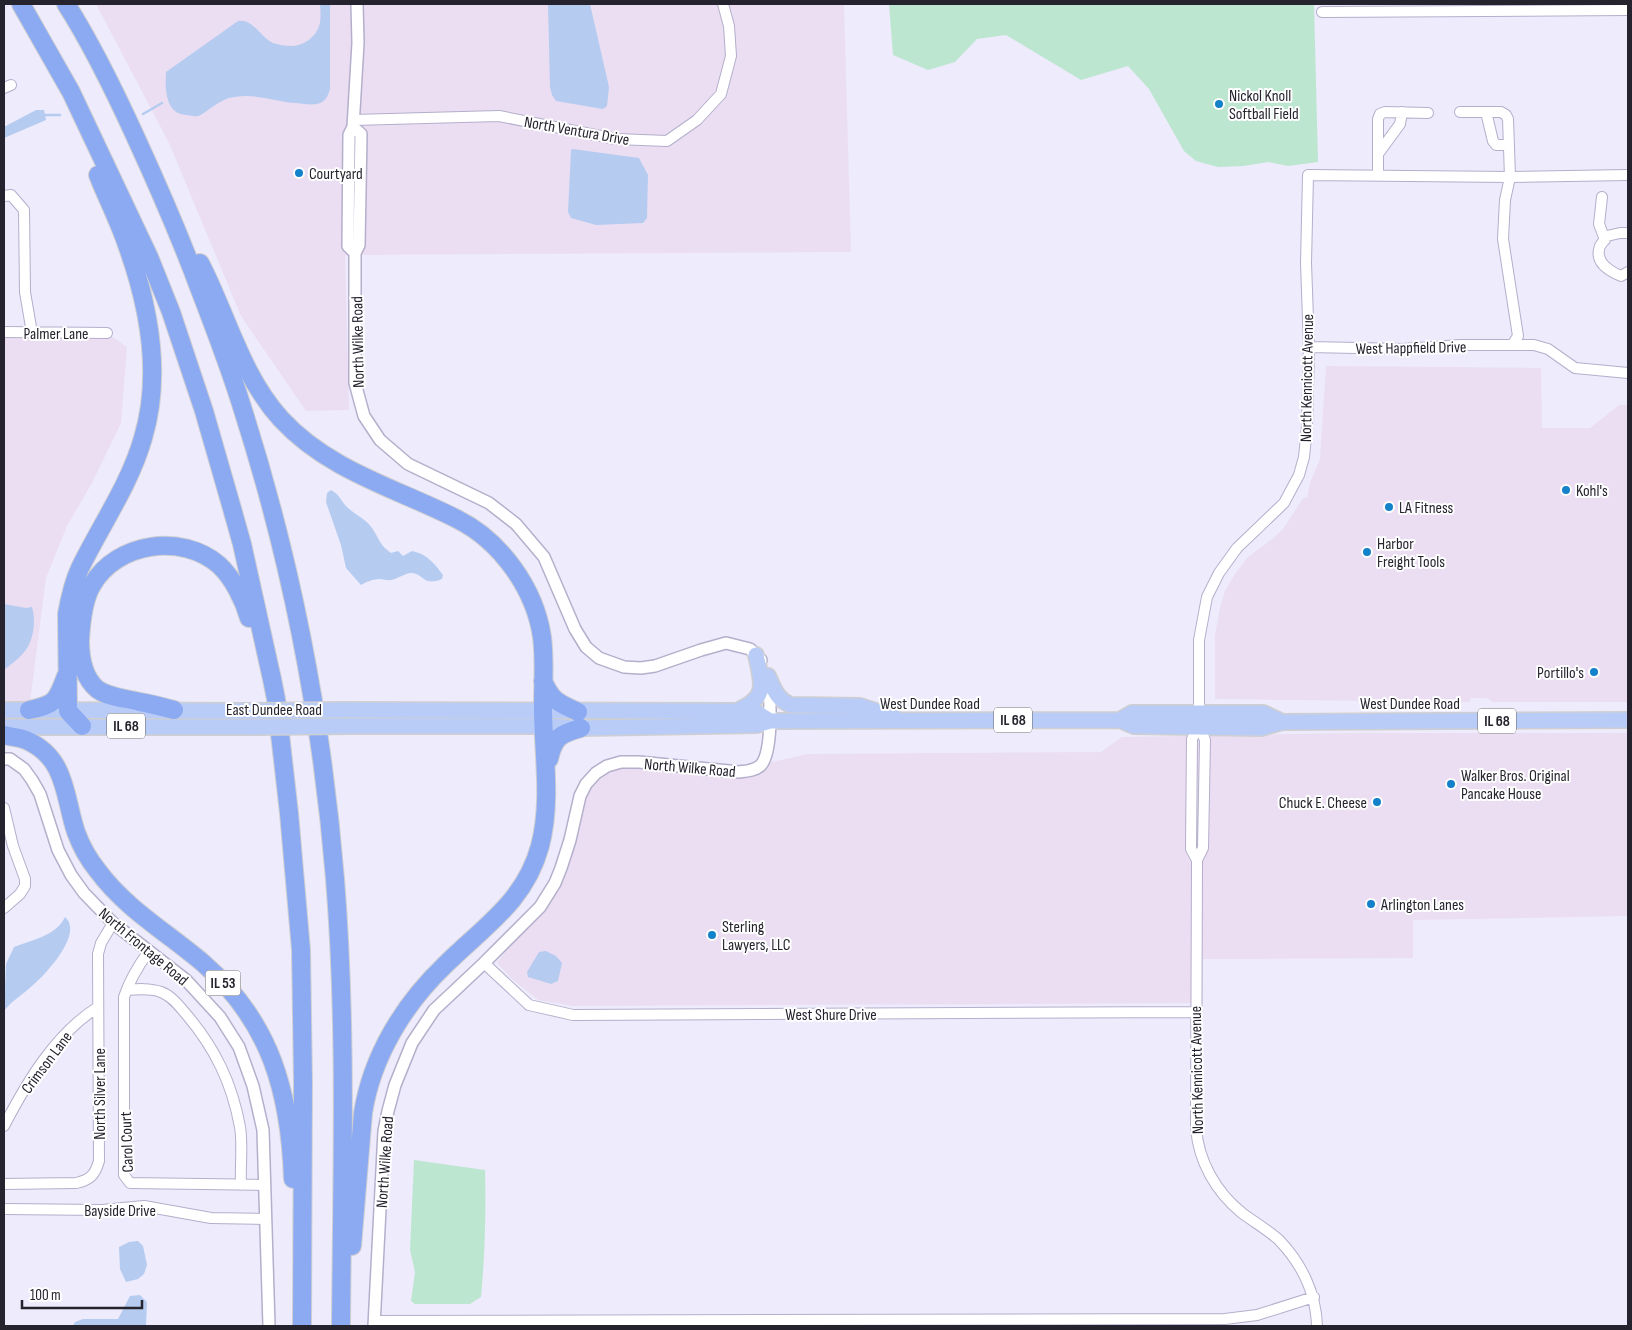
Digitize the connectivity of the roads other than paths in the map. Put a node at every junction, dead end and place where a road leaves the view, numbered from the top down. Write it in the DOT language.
graph roads {
  1 [pos="20,4"];
  2 [pos="66,4"];
  3 [pos="357,4"];
  4 [pos="723,4"];
  5 [pos="1376,7"];
  6 [pos="1628,10"];
  7 [pos="1322,12"];
  8 [pos="58,70"];
  9 [pos="1402,112"];
  10 [pos="1460,112"];
  11 [pos="1486,112"];
  12 [pos="1428,113"];
  13 [pos="354,124"];
  14 [pos="1509,145"];
  15 [pos="1378,154"];
  16 [pos="1628,175"];
  17 [pos="1378,176"];
  18 [pos="1510,176"];
  19 [pos="161,192"];
  20 [pos="7,196"];
  21 [pos="1602,197"];
  22 [pos="1628,233"];
  23 [pos="1604,240"];
  24 [pos="1628,272"];
  25 [pos="4,332"];
  26 [pos="32,333"];
  27 [pos="107,333"];
  28 [pos="1512,345"];
  29 [pos="1309,347"];
  30 [pos="1628,373"];
  31 [pos="756,655"];
  32 [pos="68,669"];
  33 [pos="768,676"];
  34 [pos="272,679"];
  35 [pos="543,680"];
  36 [pos="4,710"];
  37 [pos="29,710"];
  38 [pos="68,710"];
  39 [pos="174,710"];
  40 [pos="737,711"];
  41 [pos="543,719"];
  42 [pos="580,720"];
  43 [pos="1199,720"];
  44 [pos="1628,720"];
  45 [pos="770,721"];
  46 [pos="907,721"];
  47 [pos="82,726"];
  48 [pos="4,727"];
  49 [pos="4,735"];
  50 [pos="4,759"];
  51 [pos="547,767"];
  52 [pos="4,808"];
  53 [pos="4,908"];
  54 [pos="113,923"];
  55 [pos="149,951"];
  56 [pos="484,963"];
  57 [pos="126,990"];
  58 [pos="98,1007"];
  59 [pos="1195,1012"];
  60 [pos="4,1126"];
  61 [pos="4,1184"];
  62 [pos="240,1185"];
  63 [pos="265,1185"];
  64 [pos="4,1209"];
  65 [pos="265,1219"];
  66 [pos="1314,1297"];
  67 [pos="302,1319"];
  68 [pos="374,1323"];
  69 [pos="269,1326"];
  70 [pos="343,1326"];
  71 [pos="1317,1326"];
  1 -- 8 [label="highway"];
  2 -- 19 [label="highway"];
  3 -- 13 [label="street, North Wilke Road"];
  4 -- 13 [label="street, North Ventura Drive"];
  5 -- 6 [label="street"];
  5 -- 7 [label="street"];
  8 -- 32 [label="highway"];
  8 -- 34 [label="highway"];
  9 -- 12 [label="street"];
  9 -- 15 [label="street"];
  9 -- 15 [label="street"];
  10 -- 11 [label="street"];
  11 -- 14 [label="street"];
  11 -- 14 [label="street"];
  13 -- 31 [label="street, North Wilke Road"];
  14 -- 18 [label="street"];
  15 -- 17 [label="street"];
  16 -- 18 [label="street"];
  17 -- 18 [label="street"];
  17 -- 29 [label="street, North Kennicott Avenue"];
  18 -- 28 [label="street"];
  19 -- 35 [label="highway"];
  19 -- 70 [label="highway"];
  20 -- 26 [label="street"];
  21 -- 23 [label="street"];
  22 -- 23 [label="street"];
  23 -- 24 [label="street"];
  25 -- 26 [label="street, Palmer Lane"];
  26 -- 27 [label="street, Palmer Lane"];
  28 -- 29 [label="street, West Happfield Drive"];
  28 -- 30 [label="street, West Happfield Drive"];
  29 -- 43 [label="street, North Kennicott Avenue"];
  31 -- 33 [label="street, North Wilke Road"];
  31 -- 40 [label="main road"];
  32 -- 37 [label="highway"];
  32 -- 38 [label="highway"];
  33 -- 45 [label="street, North Wilke Road"];
  33 -- 46 [label="main road"];
  34 -- 39 [label="highway"];
  34 -- 67 [label="highway"];
  35 -- 41 [label="highway"];
  35 -- 42 [label="highway"];
  36 -- 37 [label="main road, East Dundee Road"];
  37 -- 38 [label="main road, East Dundee Road"];
  38 -- 39 [label="main road, East Dundee Road"];
  38 -- 47 [label="highway"];
  39 -- 41 [label="main road, East Dundee Road, bridge"];
  40 -- 42 [label="main road, West Dundee Road / IL 68"];
  40 -- 45 [label="main road, West Dundee Road / IL 68"];
  41 -- 42 [label="main road, West Dundee Road / IL 68"];
  41 -- 47 [label="main road, East Dundee Road / IL 68, bridge"];
  41 -- 51 [label="highway"];
  42 -- 45 [label="main road, West Dundee Road / IL 68"];
  42 -- 51 [label="highway"];
  43 -- 44 [label="main road, West Dundee Road / IL 68"];
  43 -- 46 [label="main road, West Dundee Road / IL 68"];
  43 -- 59 [label="street, North Kennicott Avenue"];
  45 -- 46 [label="main road, West Dundee Road / IL 68"];
  45 -- 56 [label="street, North Wilke Road"];
  47 -- 48 [label="main road, East Dundee Road / IL 68"];
  49 -- 67 [label="highway, IL 53"];
  50 -- 54 [label="street, North Frontage Road"];
  51 -- 70 [label="highway"];
  52 -- 53 [label="street"];
  54 -- 55 [label="street, North Frontage Road"];
  54 -- 58 [label="street, North Silver Lane"];
  55 -- 57 [label="street, Carol Court"];
  55 -- 63 [label="street, North Frontage Road"];
  56 -- 59 [label="street, West Shure Drive"];
  56 -- 68 [label="street, North Wilke Road"];
  57 -- 62 [label="street"];
  57 -- 62 [label="street, Carol Court"];
  58 -- 60 [label="street, Crimson Lane"];
  58 -- 61 [label="street, North Silver Lane"];
  59 -- 66 [label="street, North Kennicott Avenue"];
  62 -- 63 [label="street, Carol Court"];
  63 -- 65 [label="street, North Frontage Road"];
  64 -- 65 [label="street, Bayside Drive"];
  65 -- 69 [label="street, North Frontage Road"];
  66 -- 68 [label="street"];
  66 -- 71 [label="street, North Kennicott Avenue"];
}
